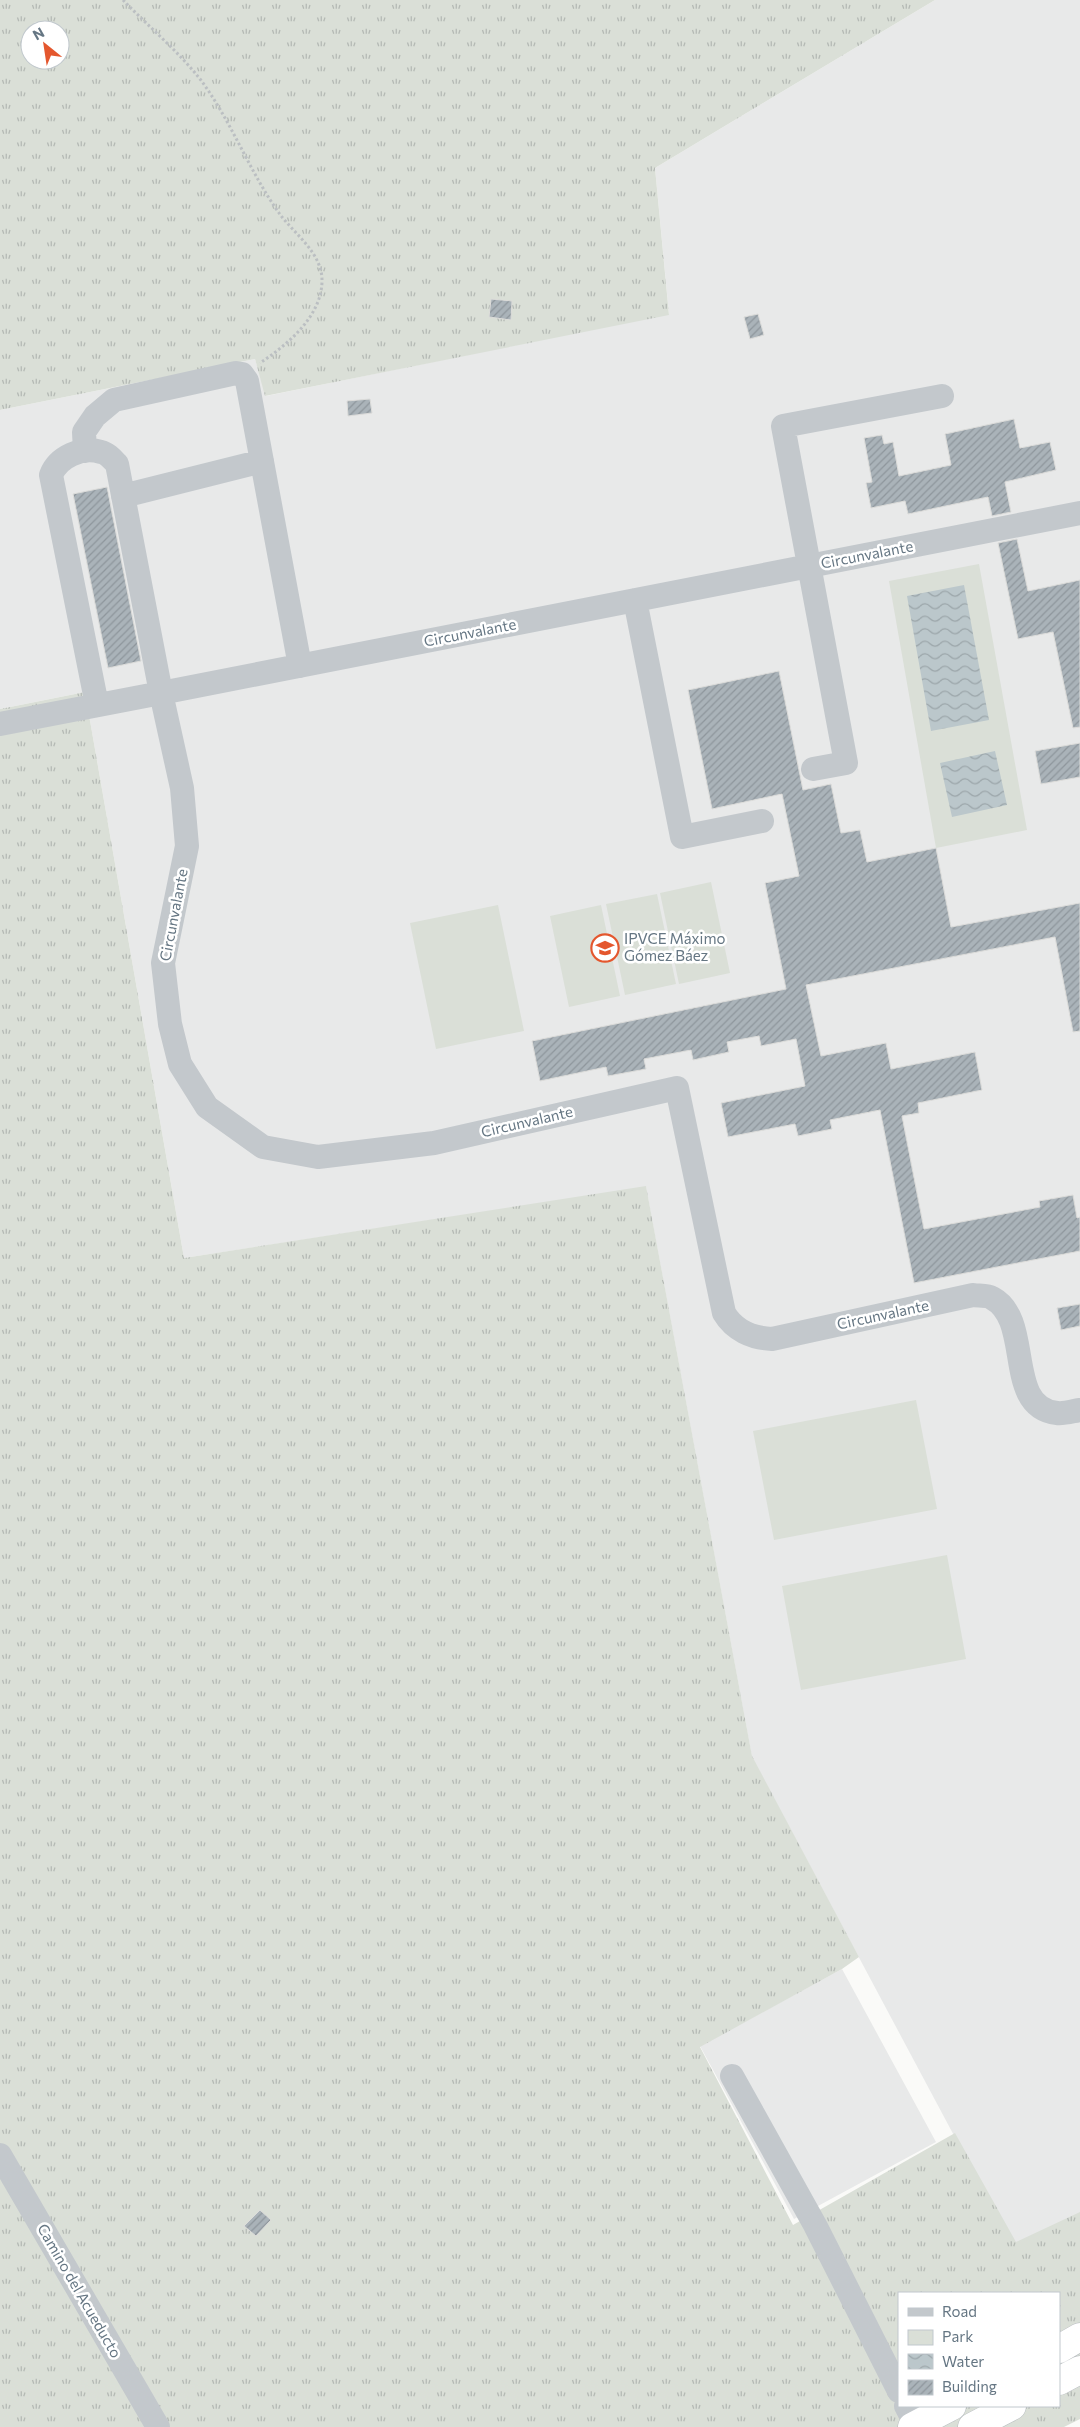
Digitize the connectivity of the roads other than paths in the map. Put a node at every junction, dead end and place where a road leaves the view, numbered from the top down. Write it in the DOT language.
graph roads {
  1 [pos="942,396"];
  2 [pos="84,451"];
  3 [pos="262,461"];
  4 [pos="123,496"];
  5 [pos="1080,513"];
  6 [pos="809,566"];
  7 [pos="635,600"];
  8 [pos="300,666"];
  9 [pos="161,693"];
  10 [pos="97,705"];
  11 [pos="0,724"];
  12 [pos="813,769"];
  13 [pos="762,821"];
  14 [pos="1080,1410"];
  15 [pos="732,2076"];
  16 [pos="0,2155"];
  17 [pos="1080,2337"];
  18 [pos="1060,2348"];
  19 [pos="1080,2370"];
  20 [pos="1060,2380"];
  21 [pos="898,2389"];
  22 [pos="949,2407"];
  23 [pos="1010,2407"];
  24 [pos="911,2419"];
  25 [pos="158,2427"];
  26 [pos="972,2427"];
  1 -- 6 [label="street"];
  2 -- 3 [label="street"];
  2 -- 4 [label="street"];
  2 -- 10 [label="street"];
  3 -- 4 [label="street"];
  3 -- 8 [label="street"];
  4 -- 9 [label="street"];
  5 -- 6 [label="street, Circunvalante"];
  6 -- 7 [label="street, Circunvalante"];
  6 -- 12 [label="street"];
  7 -- 8 [label="street, Circunvalante"];
  7 -- 13 [label="street"];
  8 -- 9 [label="street, Circunvalante"];
  9 -- 10 [label="street"];
  9 -- 14 [label="street, Circunvalante"];
  10 -- 11 [label="street"];
  15 -- 21 [label="street"];
  16 -- 25 [label="street, Camino del Acueducto"];
  17 -- 18 [label="highway"];
  19 -- 20 [label="highway"];
  22 -- 24 [label="highway"];
  23 -- 26 [label="highway"];
}
